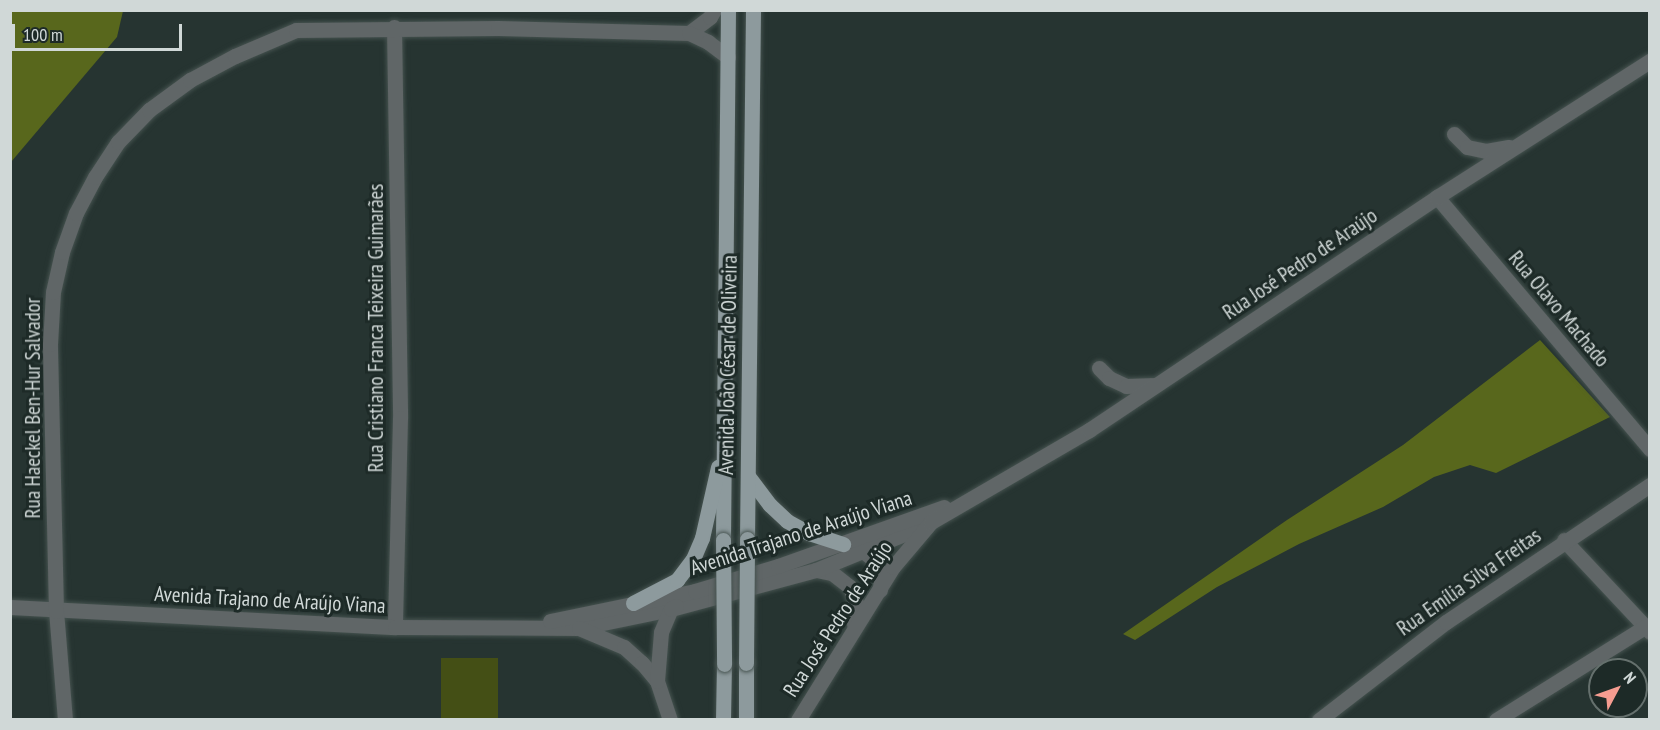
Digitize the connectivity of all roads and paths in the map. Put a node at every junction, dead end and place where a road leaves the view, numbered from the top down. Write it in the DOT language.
graph roads {
  1 [pos="714,10"];
  2 [pos="728,10"];
  3 [pos="753,10"];
  4 [pos="394,27"];
  5 [pos="689,33"];
  6 [pos="728,57"];
  7 [pos="1650,61"];
  8 [pos="1454,134"];
  9 [pos="1518,146"];
  10 [pos="1437,197"];
  11 [pos="1099,368"];
  12 [pos="1158,384"];
  13 [pos="725,444"];
  14 [pos="1650,449"];
  15 [pos="748,476"];
  16 [pos="1650,485"];
  17 [pos="972,498"];
  18 [pos="946,506"];
  19 [pos="931,522"];
  20 [pos="1564,540"];
  21 [pos="843,544"];
  22 [pos="865,551"];
  23 [pos="816,570"];
  24 [pos="733,580"];
  25 [pos="880,590"];
  26 [pos="633,603"];
  27 [pos="10,607"];
  28 [pos="670,609"];
  29 [pos="56,611"];
  30 [pos="527,626"];
  31 [pos="395,627"];
  32 [pos="579,628"];
  33 [pos="1647,629"];
  34 [pos="852,632"];
  35 [pos="657,681"];
  36 [pos="65,720"];
  37 [pos="670,720"];
  38 [pos="723,720"];
  39 [pos="746,720"];
  40 [pos="798,720"];
  41 [pos="1319,720"];
  42 [pos="1496,720"];
  1 -- 5 [label="street"];
  2 -- 6 [label="main road, Avenida João César de Oliveira"];
  3 -- 15 [label="main road, Avenida João César de Oliveira"];
  4 -- 5 [label="street, Rua Haeckel Ben-Hur Salvador"];
  4 -- 29 [label="street, Rua Haeckel Ben-Hur Salvador"];
  4 -- 31 [label="street, Rua Cristiano Franca Teixeira Guimarães"];
  5 -- 6 [label="street, Rua Haeckel Ben-Hur Salvador"];
  6 -- 13 [label="main road, Avenida João César de Oliveira"];
  7 -- 9 [label="street, Rua José Pedro de Araújo"];
  8 -- 9 [label="street"];
  9 -- 10 [label="street, Rua José Pedro de Araújo"];
  10 -- 12 [label="street, Rua José Pedro de Araújo"];
  10 -- 14 [label="street, Rua Olavo Machado"];
  11 -- 12 [label="street"];
  12 -- 17 [label="street, Rua José Pedro de Araújo"];
  13 -- 26 [label="main road"];
  13 -- 38 [label="main road, Avenida João César de Oliveira, bridge"];
  15 -- 21 [label="main road"];
  15 -- 39 [label="main road, Avenida João César de Oliveira, bridge"];
  16 -- 20 [label="street, Rua Emília Silva Freitas"];
  17 -- 18 [label="street, Rua José Pedro de Araújo"];
  17 -- 19 [label="street, Rua José Pedro de Araújo"];
  18 -- 21 [label="street, Avenida Trajano de Araújo Viana"];
  19 -- 22 [label="street, Avenida Trajano de Araújo Viana"];
  19 -- 25 [label="street, Rua José Pedro de Araújo"];
  20 -- 33 [label="street"];
  20 -- 41 [label="street, Rua Emília Silva Freitas"];
  21 -- 22 [label="street"];
  21 -- 24 [label="street, Avenida Trajano de Araújo Viana"];
  22 -- 23 [label="street, Avenida Trajano de Araújo Viana"];
  22 -- 25 [label="street"];
  23 -- 28 [label="street, Avenida Trajano de Araújo Viana"];
  23 -- 34 [label="street"];
  24 -- 26 [label="street, Avenida Trajano de Araújo Viana"];
  24 -- 28 [label="street"];
  25 -- 34 [label="street, Rua José Pedro de Araújo"];
  26 -- 30 [label="street, Avenida Trajano de Araújo Viana"];
  27 -- 29 [label="street, Avenida Trajano de Araújo Viana"];
  28 -- 32 [label="street, Avenida Trajano de Araújo Viana"];
  28 -- 35 [label="street"];
  29 -- 31 [label="street, Avenida Trajano de Araújo Viana"];
  29 -- 36 [label="street"];
  30 -- 31 [label="street, Avenida Trajano de Araújo Viana"];
  30 -- 32 [label="street, Avenida Trajano de Araújo Viana"];
  32 -- 35 [label="street, Avenida Trajano de Araújo Viana"];
  33 -- 42 [label="street"];
  34 -- 40 [label="street, Rua José Pedro de Araújo"];
  35 -- 37 [label="street, Avenida Trajano de Araújo Viana"];
}
